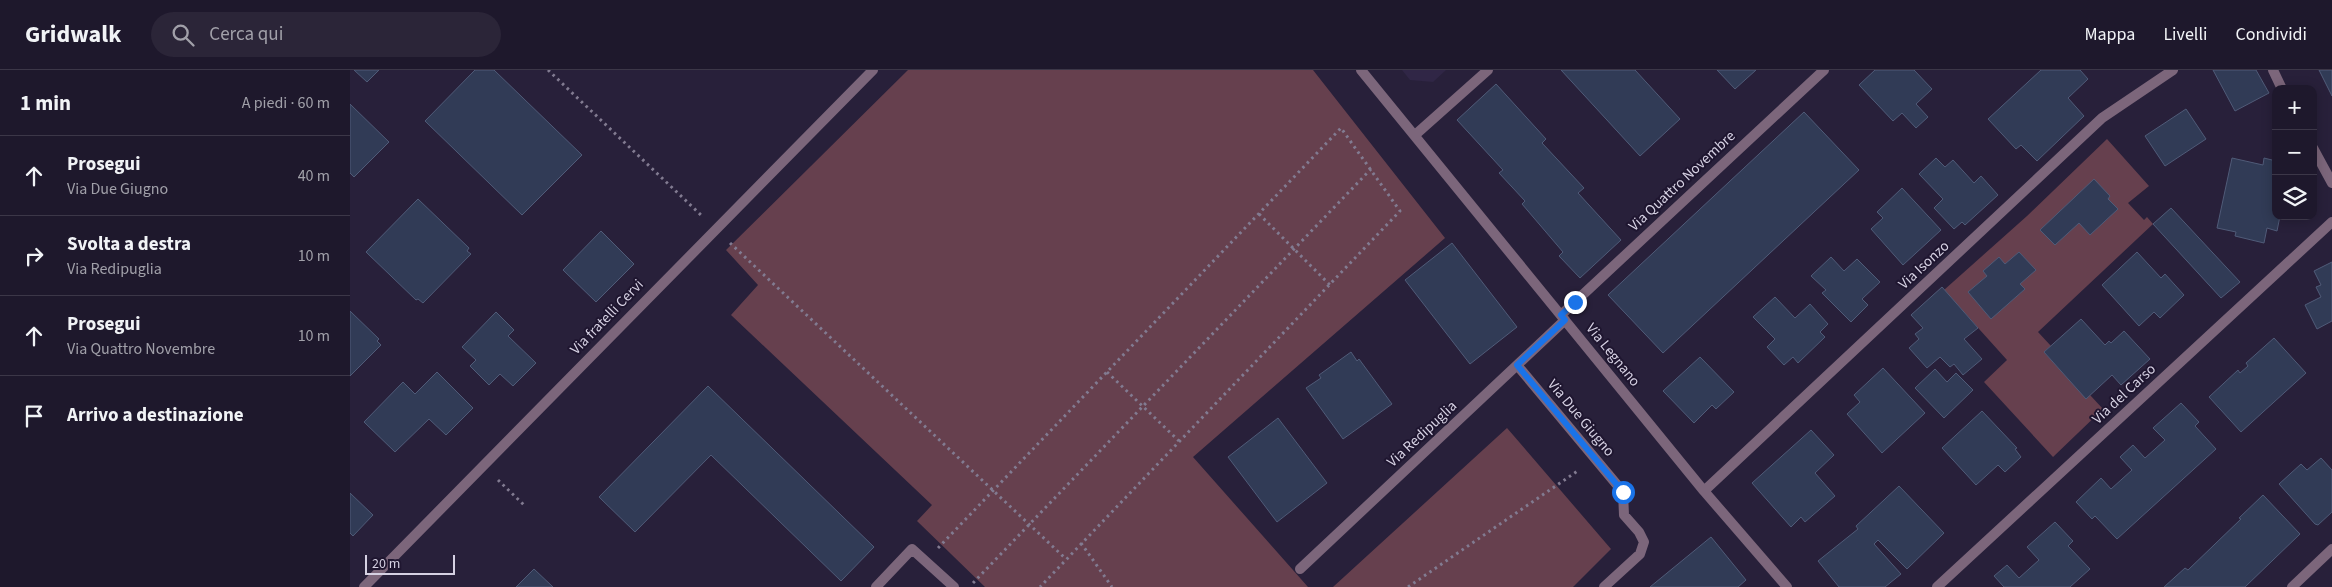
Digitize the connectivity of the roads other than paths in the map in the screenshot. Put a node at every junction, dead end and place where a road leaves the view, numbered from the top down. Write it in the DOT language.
graph roads {
  1 [pos="873,70"];
  2 [pos="1361,70"];
  3 [pos="1488,70"];
  4 [pos="1824,70"];
  5 [pos="2173,70"];
  6 [pos="2272,70"];
  7 [pos="2280,85"];
  8 [pos="1415,135"];
  9 [pos="2317,155"];
  10 [pos="2332,183"];
  11 [pos="2332,222"];
  12 [pos="1563,317"];
  13 [pos="1517,365"];
  14 [pos="1704,491"];
  15 [pos="2332,549"];
  16 [pos="1300,569"];
  17 [pos="364,587"];
  18 [pos="876,587"];
  19 [pos="954,587"];
  20 [pos="1604,587"];
  21 [pos="1787,587"];
  22 [pos="1937,587"];
  23 [pos="2292,587"];
  1 -- 17 [label="street, Via fratelli Cervi"];
  2 -- 8 [label="street, Via Legnano"];
  3 -- 8 [label="street"];
  4 -- 12 [label="street, Via Quattro Novembre"];
  5 -- 14 [label="street, Via Isonzo"];
  6 -- 7 [label="street"];
  8 -- 12 [label="street, Via Legnano"];
  9 -- 10 [label="street"];
  11 -- 22 [label="street, Via del Carso"];
  12 -- 13 [label="street, Via Redipuglia"];
  12 -- 14 [label="street, Via Legnano"];
  13 -- 16 [label="street, Via Redipuglia"];
  13 -- 20 [label="street, Via Due Giugno"];
  14 -- 21 [label="street, Via Legnano"];
  15 -- 23 [label="street"];
  18 -- 19 [label="street"];
}
